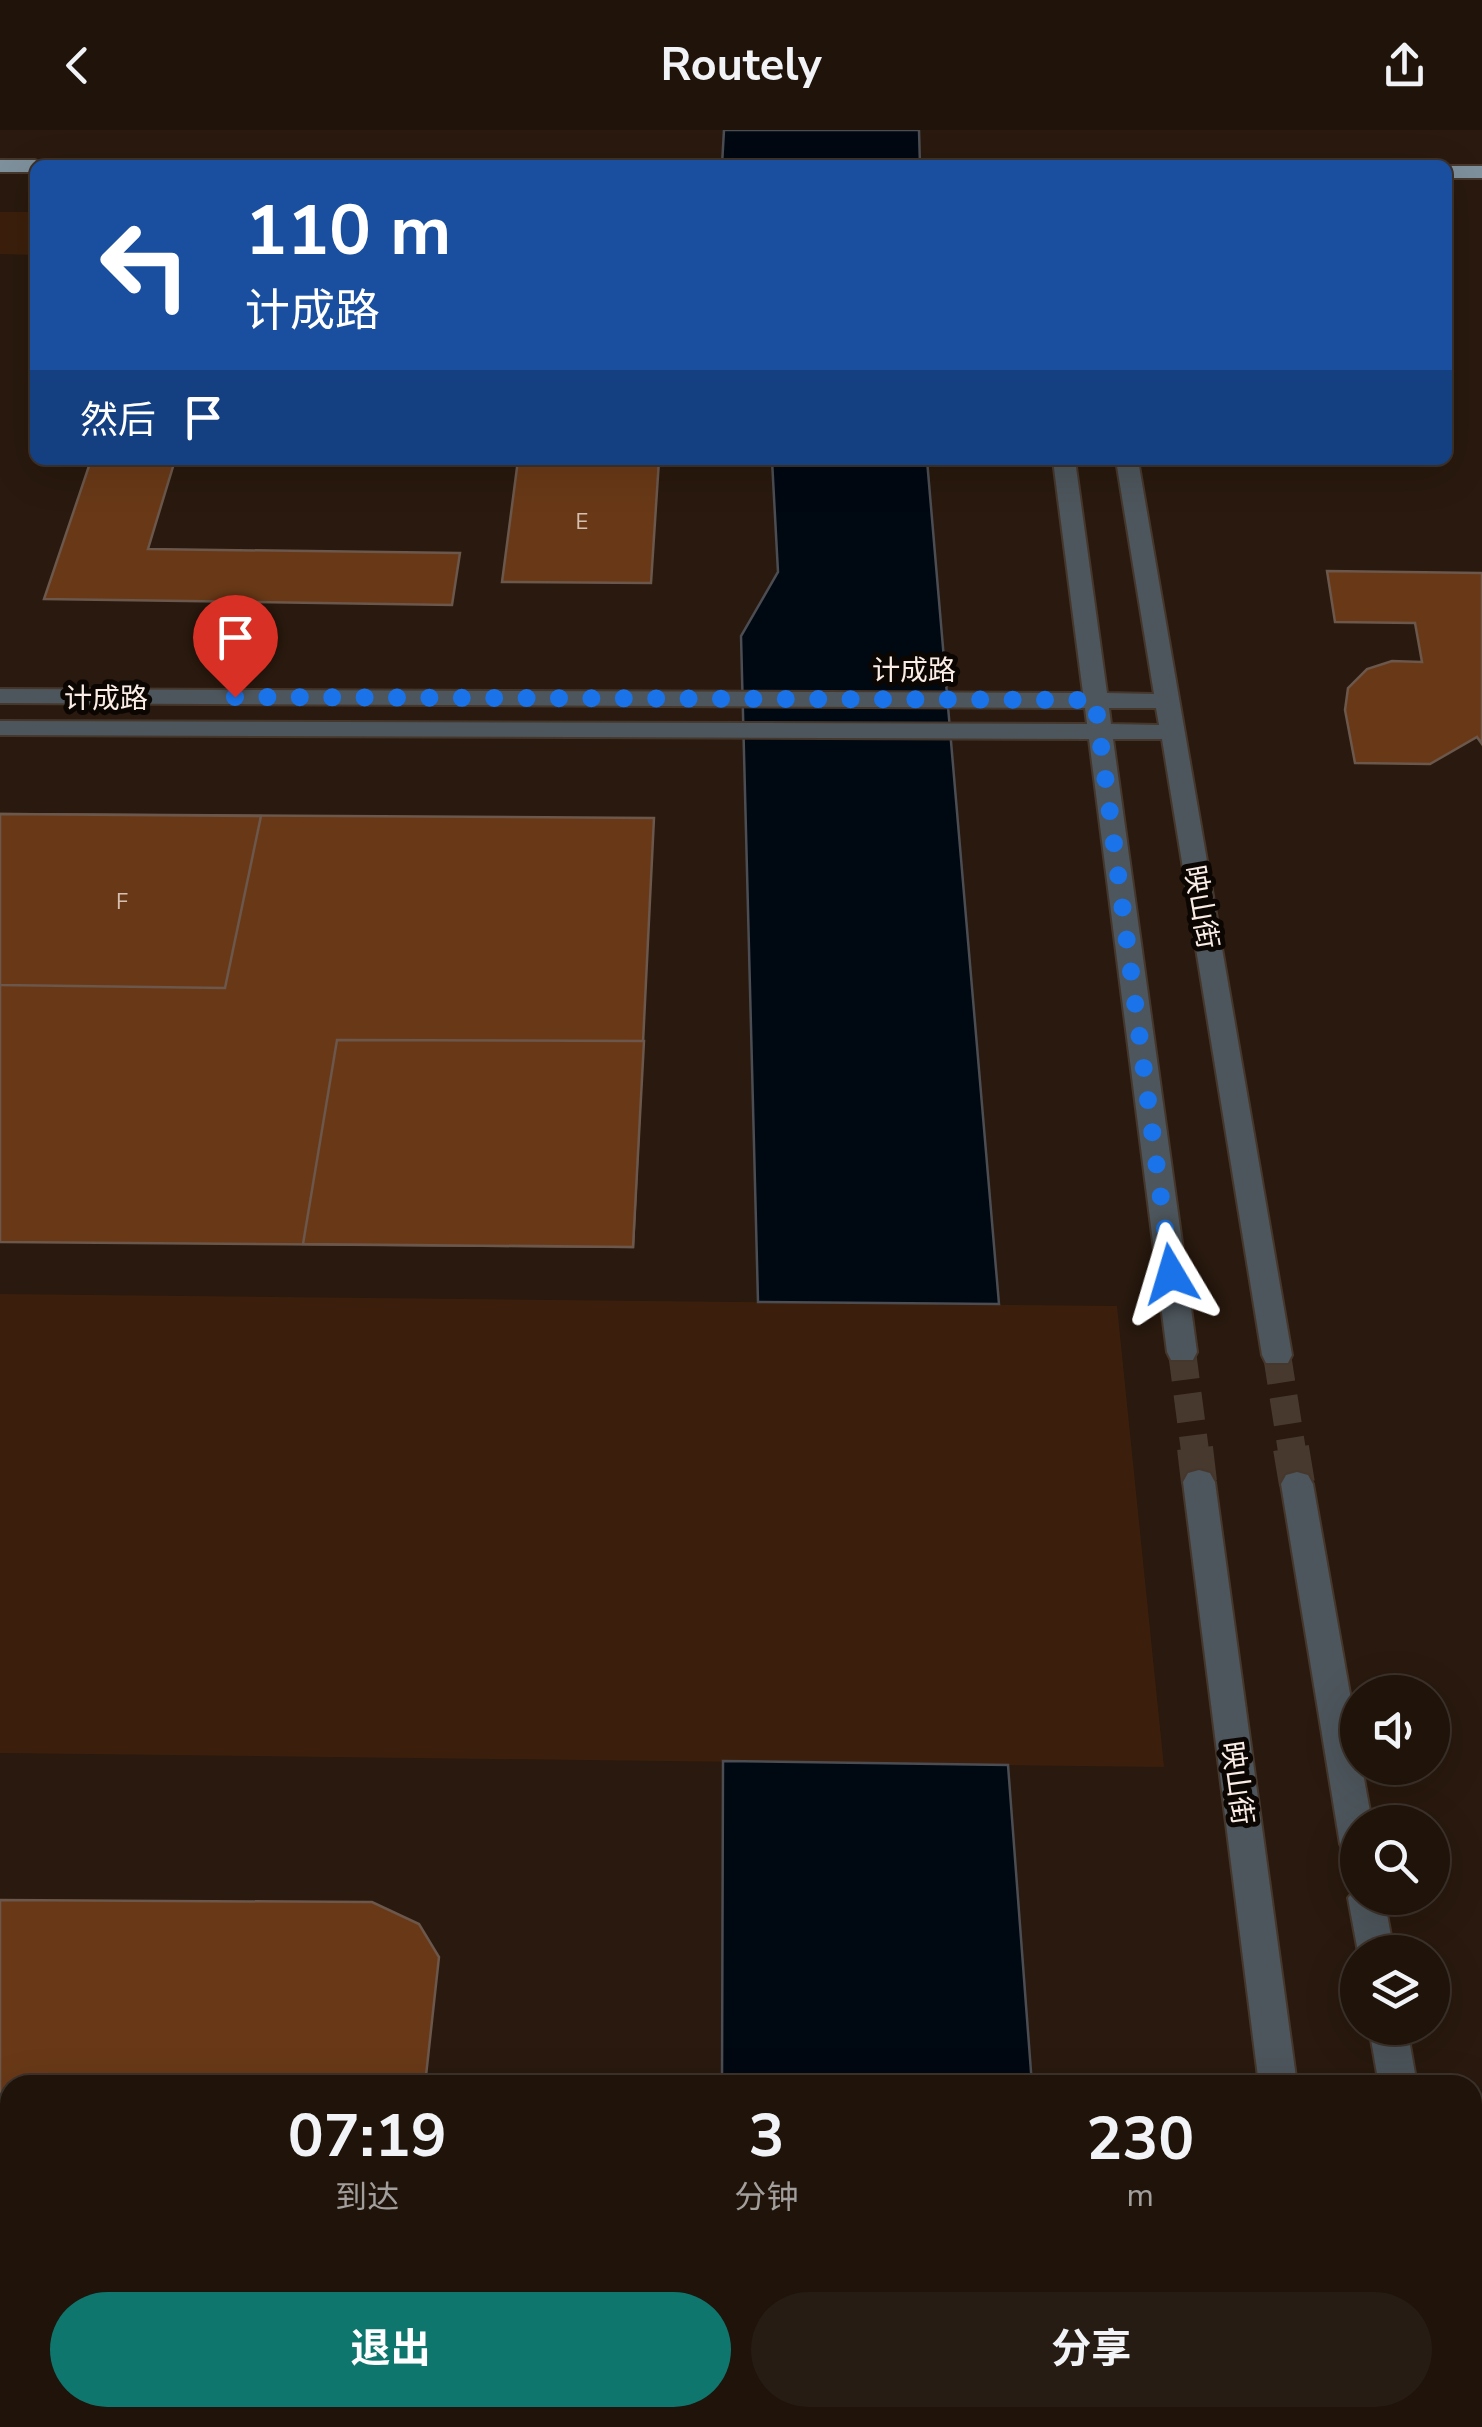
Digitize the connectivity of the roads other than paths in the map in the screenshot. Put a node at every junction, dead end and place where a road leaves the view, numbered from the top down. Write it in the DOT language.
graph roads {
  1 [pos="0,166"];
  2 [pos="30,166"];
  3 [pos="1452,172"];
  4 [pos="1482,172"];
  5 [pos="1065,465"];
  6 [pos="1128,465"];
  7 [pos="0,696"];
  8 [pos="1095,700"];
  9 [pos="1167,701"];
  10 [pos="0,728"];
  11 [pos="1100,732"];
  12 [pos="1172,732"];
  13 [pos="1182,1352"];
  14 [pos="1276,1355"];
  15 [pos="1199,1482"];
  16 [pos="1298,1484"];
  17 [pos="1352,1805"];
  18 [pos="1391,2045"];
  19 [pos="1277,2075"];
  20 [pos="1396,2075"];
  1 -- 2 [label="main road"];
  3 -- 4 [label="main road"];
  5 -- 8 [label="street"];
  6 -- 9 [label="street, 映山街"];
  7 -- 8 [label="street, 计成路"];
  8 -- 9 [label="street, 计成路"];
  8 -- 11 [label="street"];
  9 -- 12 [label="street, 映山街"];
  10 -- 11 [label="street, 计成路"];
  11 -- 12 [label="street, 计成路"];
  11 -- 13 [label="street"];
  12 -- 14 [label="street, 映山街"];
  15 -- 19 [label="street, 映山街"];
  16 -- 17 [label="street"];
  18 -- 20 [label="street"];
}
